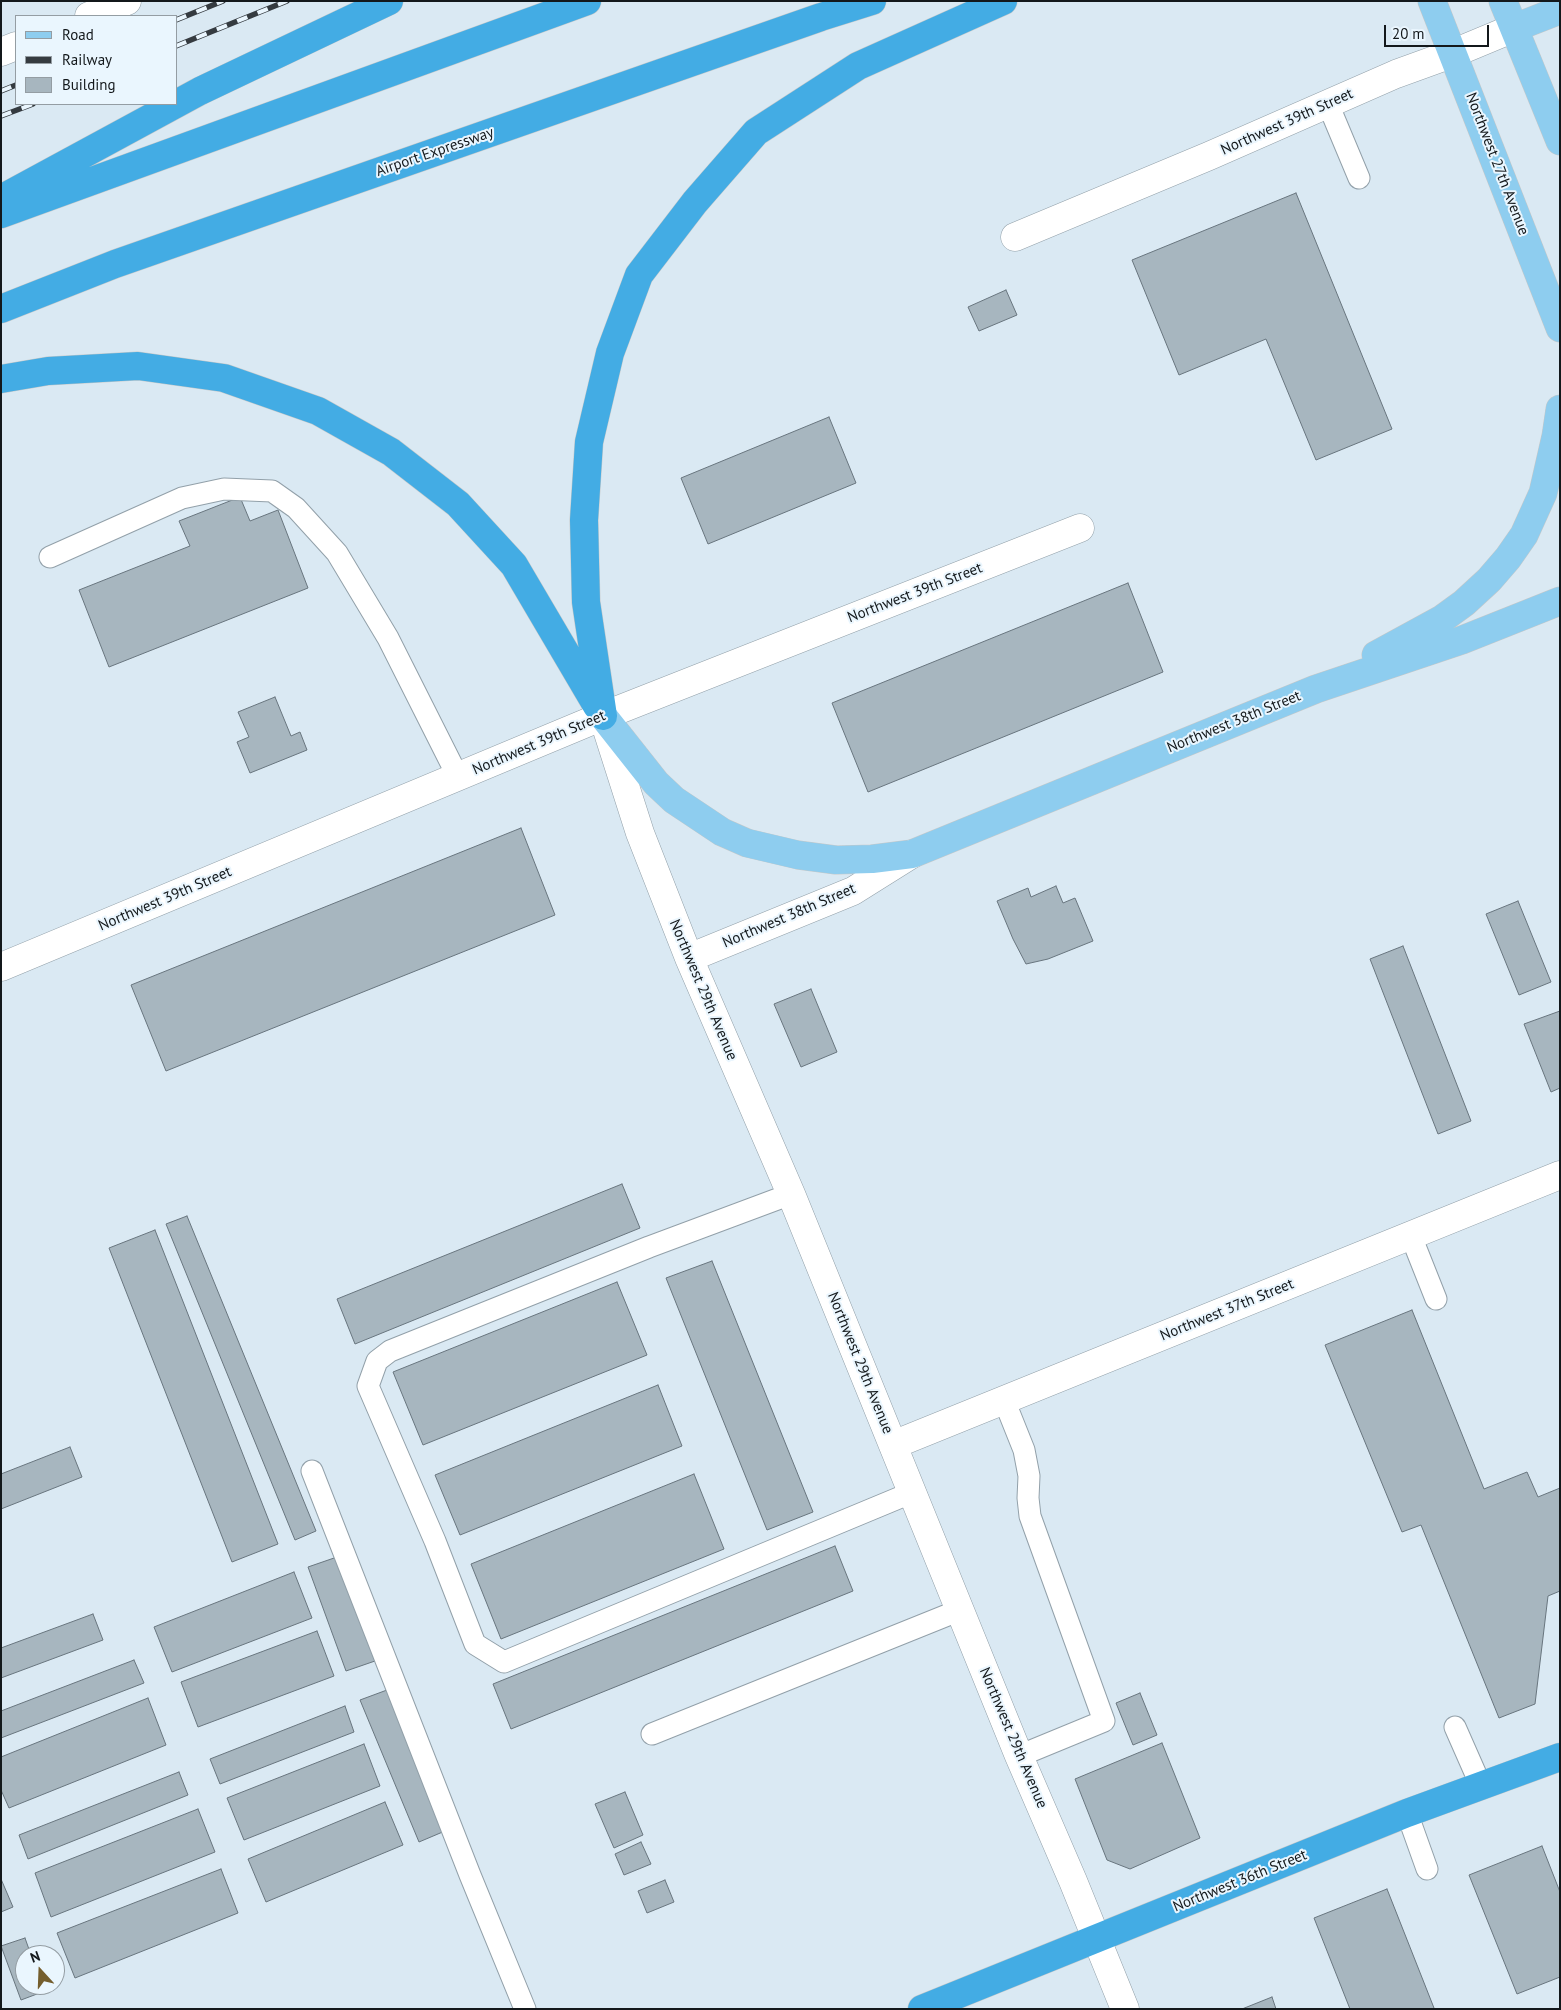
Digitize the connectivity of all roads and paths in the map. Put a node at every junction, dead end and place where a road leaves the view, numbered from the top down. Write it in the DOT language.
graph roads {
  1 [pos="127,1"];
  2 [pos="389,1"];
  3 [pos="587,1"];
  4 [pos="872,1"];
  5 [pos="1003,1"];
  6 [pos="1432,1"];
  7 [pos="1503,1"];
  8 [pos="1560,10"];
  9 [pos="92,15"];
  10 [pos="1514,28"];
  11 [pos="15,46"];
  12 [pos="1,52"];
  13 [pos="1454,53"];
  14 [pos="178,103"];
  15 [pos="1328,104"];
  16 [pos="174,105"];
  17 [pos="1560,141"];
  18 [pos="1359,178"];
  19 [pos="1,199"];
  20 [pos="1,214"];
  21 [pos="1015,236"];
  22 [pos="1,309"];
  23 [pos="1560,328"];
  24 [pos="1,379"];
  25 [pos="1560,409"];
  26 [pos="1080,528"];
  27 [pos="50,556"];
  28 [pos="1560,601"];
  29 [pos="1316,689"];
  30 [pos="602,716"];
  31 [pos="458,777"];
  32 [pos="912,854"];
  33 [pos="688,958"];
  34 [pos="1,967"];
  35 [pos="1560,1175"];
  36 [pos="791,1194"];
  37 [pos="1411,1236"];
  38 [pos="1436,1299"];
  39 [pos="1004,1400"];
  40 [pos="893,1445"];
  41 [pos="312,1471"];
  42 [pos="913,1492"];
  43 [pos="960,1610"];
  44 [pos="1455,1727"];
  45 [pos="652,1734"];
  46 [pos="1019,1756"];
  47 [pos="1560,1757"];
  48 [pos="1482,1786"];
  49 [pos="1407,1813"];
  50 [pos="1427,1869"];
  51 [pos="1097,1938"];
  52 [pos="525,2009"];
  53 [pos="922,2009"];
  54 [pos="1125,2009"];
  1 -- 9 [label="street"];
  2 -- 14 [label="highway"];
  3 -- 20 [label="highway"];
  4 -- 22 [label="highway, Airport Expressway"];
  5 -- 30 [label="highway"];
  6 -- 13 [label="main road, Northwest 27th Avenue"];
  7 -- 10 [label="main road"];
  8 -- 10 [label="main road, Northwest 39th Street"];
  10 -- 13 [label="street, Northwest 39th Street"];
  10 -- 17 [label="main road"];
  11 -- 12 [label="street"];
  13 -- 15 [label="street, Northwest 39th Street"];
  13 -- 23 [label="main road, Northwest 27th Avenue"];
  15 -- 18 [label="lane"];
  15 -- 21 [label="street, Northwest 39th Street"];
  16 -- 19 [label="highway"];
  24 -- 30 [label="highway"];
  25 -- 29 [label="main road"];
  26 -- 30 [label="street, Northwest 39th Street"];
  27 -- 31 [label="lane"];
  28 -- 29 [label="main road, Northwest 38th Street"];
  29 -- 32 [label="main road, Northwest 38th Street"];
  30 -- 31 [label="street, Northwest 39th Street"];
  30 -- 32 [label="main road, Northwest 38th Street"];
  30 -- 33 [label="street, Northwest 29th Avenue"];
  31 -- 34 [label="street, Northwest 39th Street"];
  32 -- 33 [label="street, Northwest 38th Street"];
  33 -- 36 [label="street, Northwest 29th Avenue"];
  35 -- 37 [label="street, Northwest 37th Street"];
  36 -- 40 [label="street, Northwest 29th Avenue"];
  36 -- 42 [label="lane"];
  37 -- 38 [label="lane"];
  37 -- 39 [label="street, Northwest 37th Street"];
  39 -- 40 [label="street, Northwest 37th Street"];
  39 -- 46 [label="lane"];
  40 -- 42 [label="street, Northwest 29th Avenue"];
  41 -- 52 [label="lane"];
  42 -- 43 [label="street, Northwest 29th Avenue"];
  43 -- 45 [label="lane"];
  43 -- 46 [label="street, Northwest 29th Avenue"];
  44 -- 48 [label="lane"];
  46 -- 51 [label="street, Northwest 29th Avenue"];
  47 -- 48 [label="highway, Northwest 36th Street"];
  48 -- 49 [label="highway, Northwest 36th Street"];
  49 -- 50 [label="lane"];
  49 -- 51 [label="highway, Northwest 36th Street"];
  51 -- 53 [label="highway, Northwest 36th Street"];
  51 -- 54 [label="street, Northwest 29th Avenue"];
}
